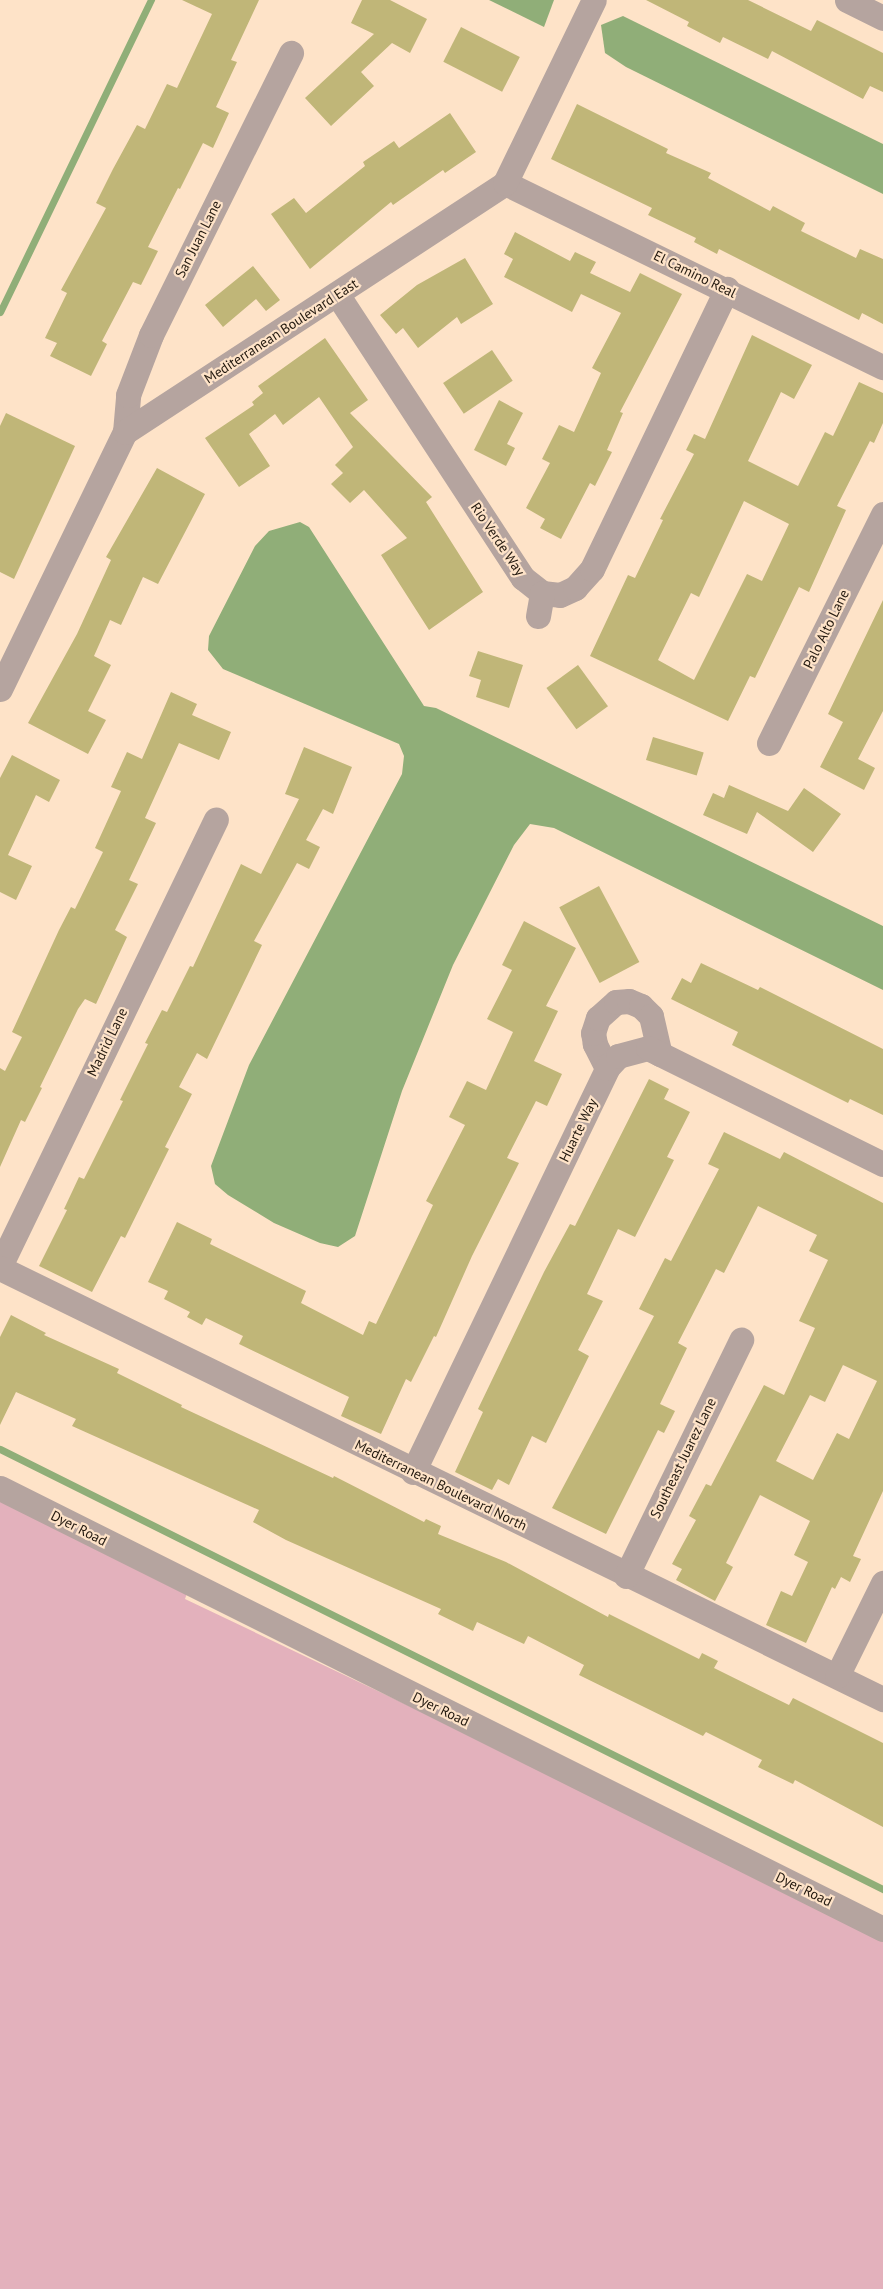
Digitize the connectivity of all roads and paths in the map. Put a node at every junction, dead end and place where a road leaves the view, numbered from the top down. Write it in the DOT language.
graph roads {
  1 [pos="594,0"];
  2 [pos="850,1"];
  3 [pos="883,18"];
  4 [pos="291,53"];
  5 [pos="505,183"];
  6 [pos="727,289"];
  7 [pos="337,294"];
  8 [pos="883,367"];
  9 [pos="125,432"];
  10 [pos="883,514"];
  11 [pos="0,689"];
  12 [pos="769,743"];
  13 [pos="216,820"];
  14 [pos="660,1054"];
  15 [pos="607,1068"];
  16 [pos="883,1164"];
  17 [pos="0,1267"];
  18 [pos="741,1340"];
  19 [pos="414,1472"];
  20 [pos="0,1488"];
  21 [pos="626,1576"];
  22 [pos="883,1583"];
  23 [pos="837,1676"];
  24 [pos="883,1699"];
  25 [pos="883,1929"];
  1 -- 5 [label="street"];
  2 -- 3 [label="street"];
  4 -- 9 [label="street, San Juan Lane"];
  5 -- 6 [label="street, El Camino Real"];
  5 -- 7 [label="street, Mediterranean Boulevard East"];
  6 -- 7 [label="street, Rio Verde Way"];
  6 -- 8 [label="street, El Camino Real"];
  7 -- 9 [label="street, Mediterranean Boulevard East"];
  9 -- 11 [label="street"];
  10 -- 12 [label="street, Palo Alto Lane"];
  13 -- 17 [label="street, Madrid Lane"];
  14 -- 15 [label="street, Huarte Way"];
  14 -- 15 [label="street"];
  14 -- 16 [label="street, Huarte Way"];
  15 -- 19 [label="street, Huarte Way"];
  17 -- 19 [label="street, Mediterranean Boulevard North"];
  18 -- 21 [label="street, Southeast Juarez Lane"];
  19 -- 21 [label="street, Mediterranean Boulevard North"];
  20 -- 25 [label="street, Dyer Road"];
  21 -- 23 [label="street, Mediterranean Boulevard North"];
  22 -- 23 [label="street"];
  23 -- 24 [label="street, Mediterranean Boulevard North"];
}
